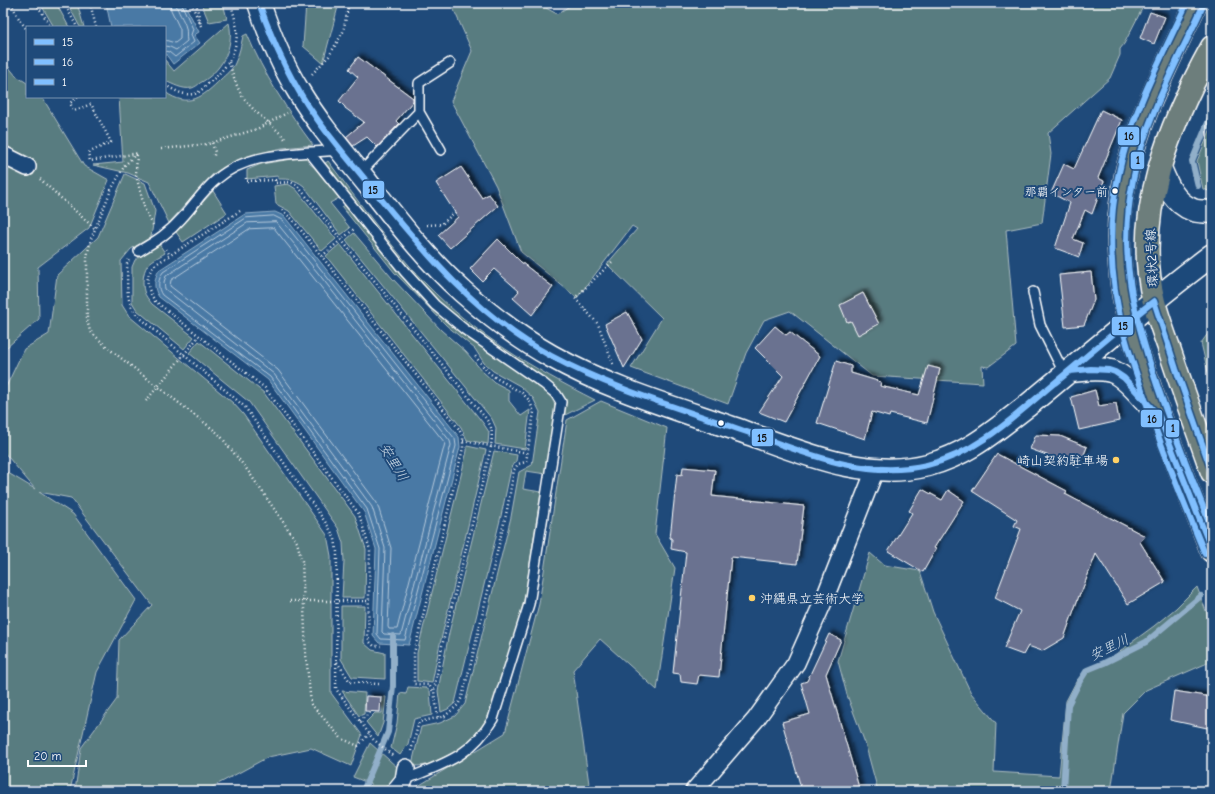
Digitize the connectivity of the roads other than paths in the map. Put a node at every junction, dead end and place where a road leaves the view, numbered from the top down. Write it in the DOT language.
graph roads {
  1 [pos="1196,3"];
  2 [pos="261,4"];
  3 [pos="1212,48"];
  4 [pos="450,63"];
  5 [pos="419,112"];
  6 [pos="341,149"];
  7 [pos="441,150"];
  8 [pos="310,153"];
  9 [pos="3,155"];
  10 [pos="27,167"];
  11 [pos="1160,168"];
  12 [pos="360,173"];
  13 [pos="1212,212"];
  14 [pos="139,251"];
  15 [pos="1212,255"];
  16 [pos="1033,292"];
  17 [pos="1154,302"];
  18 [pos="1129,321"];
  19 [pos="1068,373"];
  20 [pos="1159,416"];
  21 [pos="875,470"];
  22 [pos="1212,472"];
  23 [pos="1212,551"];
  24 [pos="399,774"];
  25 [pos="694,791"];
  1 -- 18 [label="main road"];
  2 -- 6 [label="street"];
  3 -- 11 [label="main road, 環状2号線"];
  4 -- 5 [label="lane"];
  5 -- 7 [label="lane"];
  5 -- 12 [label="lane"];
  6 -- 8 [label="lane"];
  6 -- 12 [label="street"];
  8 -- 14 [label="lane"];
  8 -- 24 [label="lane"];
  9 -- 10 [label="street"];
  11 -- 13 [label="street"];
  11 -- 17 [label="main road, 環状2号線"];
  12 -- 21 [label="street"];
  15 -- 17 [label="street"];
  16 -- 19 [label="lane"];
  17 -- 18 [label="street"];
  17 -- 22 [label="main road, 環状2号線"];
  18 -- 19 [label="street"];
  18 -- 20 [label="main road"];
  19 -- 20 [label="street"];
  19 -- 21 [label="street"];
  20 -- 23 [label="main road"];
  21 -- 25 [label="street"];
}
